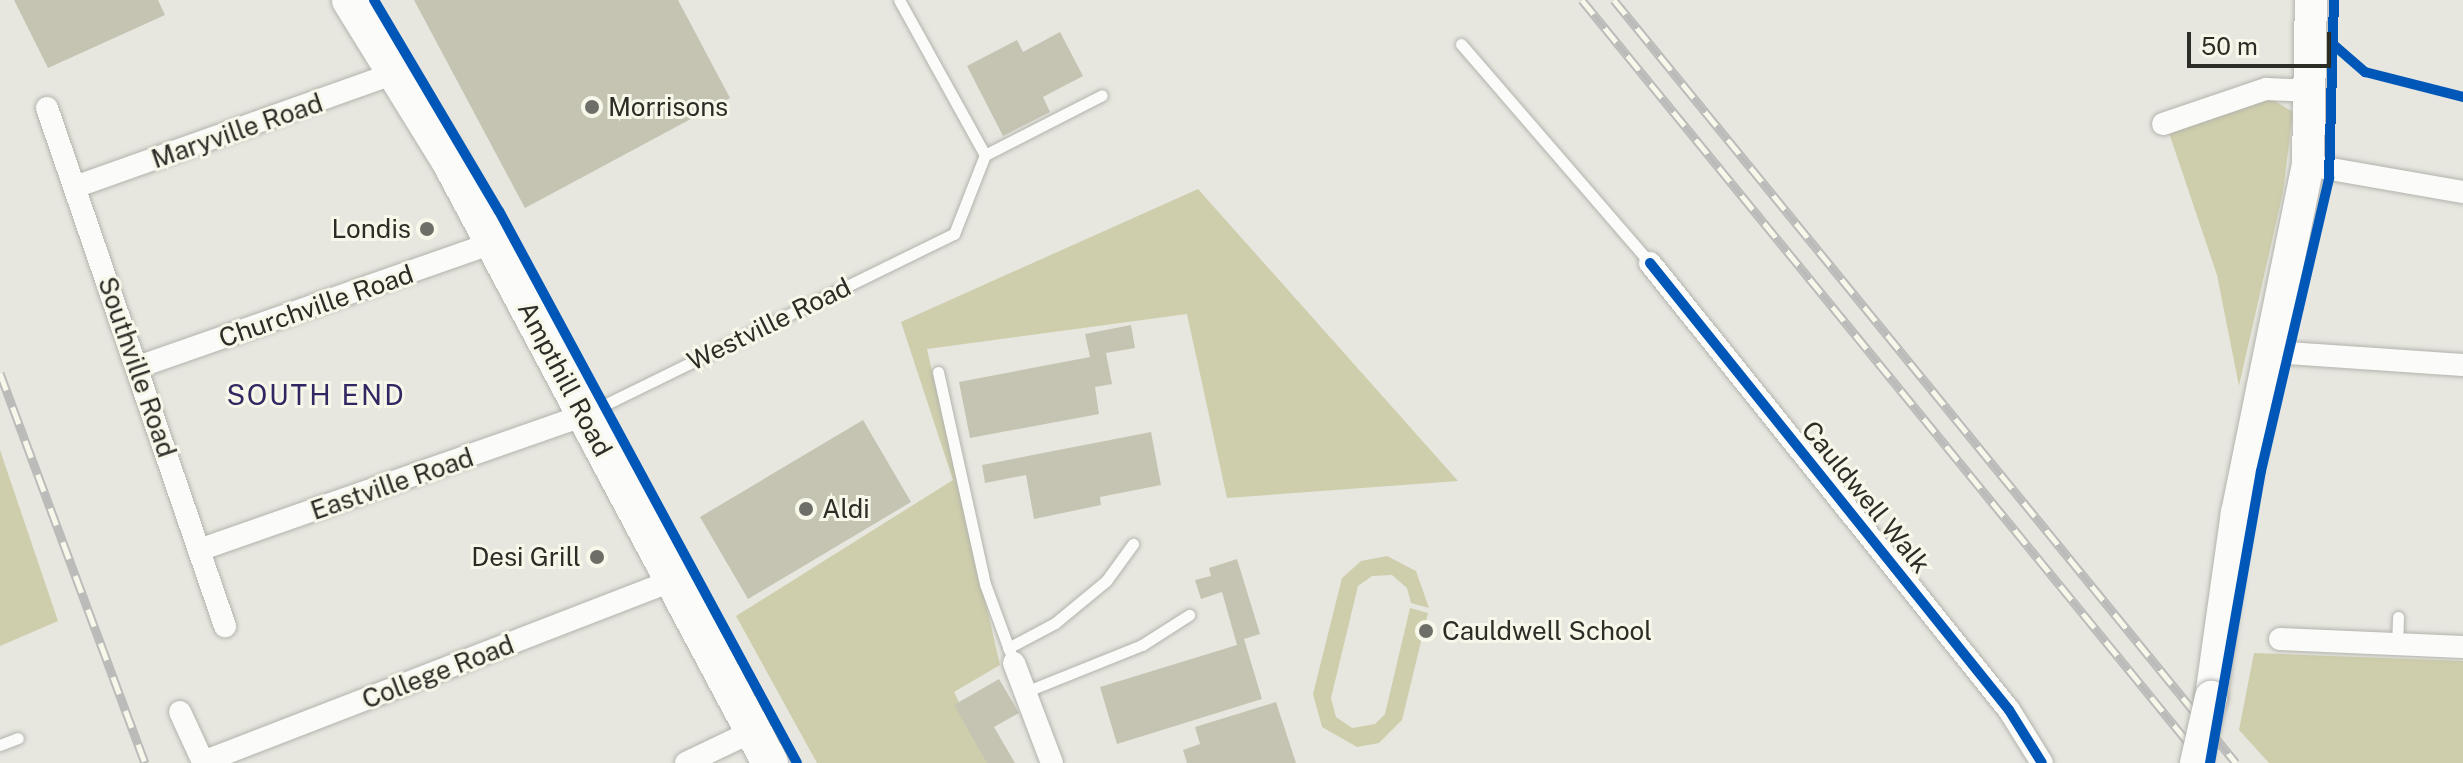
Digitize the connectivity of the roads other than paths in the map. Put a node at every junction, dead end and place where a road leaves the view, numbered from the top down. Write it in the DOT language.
graph roads {
  1 [pos="350,0"];
  2 [pos="899,0"];
  3 [pos="2311,0"];
  4 [pos="1461,44"];
  5 [pos="398,72"];
  6 [pos="2314,91"];
  7 [pos="1102,95"];
  8 [pos="47,108"];
  9 [pos="2163,124"];
  10 [pos="985,155"];
  11 [pos="2308,165"];
  12 [pos="75,187"];
  13 [pos="2463,192"];
  14 [pos="494,242"];
  15 [pos="1650,263"];
  16 [pos="2273,352"];
  17 [pos="2463,365"];
  18 [pos="138,367"];
  19 [pos="938,372"];
  20 [pos="584,415"];
  21 [pos="1133,544"];
  22 [pos="199,550"];
  23 [pos="671,581"];
  24 [pos="1189,615"];
  25 [pos="2398,617"];
  26 [pos="225,626"];
  27 [pos="2280,639"];
  28 [pos="2463,647"];
  29 [pos="2397,648"];
  30 [pos="1011,656"];
  31 [pos="1025,692"];
  32 [pos="180,712"];
  33 [pos="751,732"];
  34 [pos="18,738"];
  35 [pos="0,745"];
  36 [pos="203,762"];
  37 [pos="686,763"];
  38 [pos="770,763"];
  39 [pos="1052,763"];
  40 [pos="2042,763"];
  41 [pos="2196,763"];
  1 -- 5 [label="main road, Ampthill Road"];
  2 -- 10 [label="lane"];
  3 -- 6 [label="main road"];
  4 -- 15 [label="lane"];
  5 -- 12 [label="street, Maryville Road"];
  5 -- 14 [label="main road, Ampthill Road"];
  6 -- 9 [label="street"];
  6 -- 11 [label="main road"];
  7 -- 10 [label="lane"];
  8 -- 12 [label="street, Southville Road"];
  10 -- 20 [label="lane, Westville Road"];
  11 -- 13 [label="street"];
  11 -- 16 [label="main road"];
  12 -- 18 [label="street, Southville Road"];
  14 -- 18 [label="street, Churchville Road"];
  14 -- 20 [label="main road, Ampthill Road"];
  15 -- 40 [label="street, Cauldwell Walk"];
  16 -- 17 [label="street"];
  16 -- 41 [label="main road, bridge"];
  18 -- 22 [label="street, Southville Road"];
  19 -- 30 [label="lane"];
  20 -- 22 [label="street, Eastville Road"];
  20 -- 23 [label="main road, Ampthill Road"];
  21 -- 30 [label="lane"];
  22 -- 26 [label="street, Southville Road"];
  23 -- 33 [label="main road, Ampthill Road"];
  23 -- 36 [label="street, College Road"];
  24 -- 31 [label="lane"];
  25 -- 29 [label="lane"];
  27 -- 29 [label="street"];
  28 -- 29 [label="street"];
  30 -- 31 [label="street"];
  31 -- 39 [label="street"];
  32 -- 36 [label="street"];
  33 -- 37 [label="street"];
  33 -- 38 [label="main road, Ampthill Road"];
  34 -- 35 [label="lane"];
}
